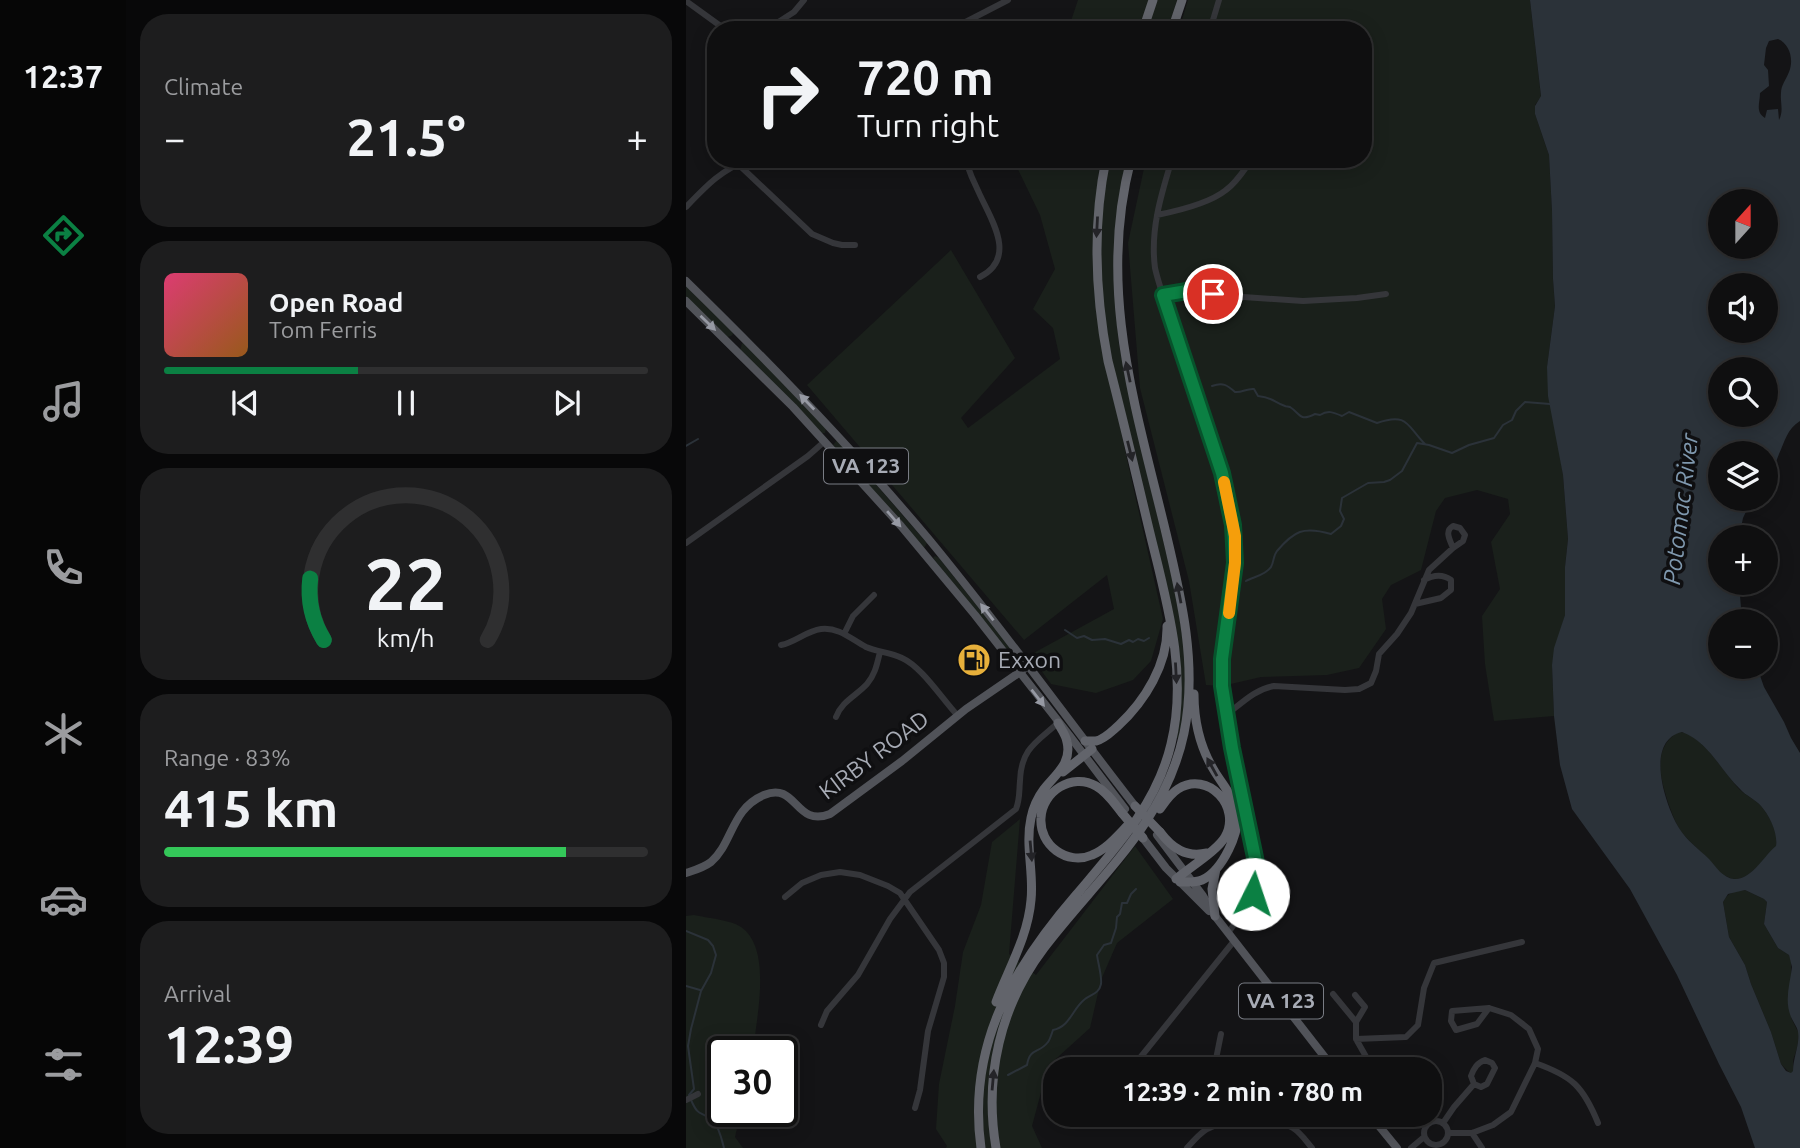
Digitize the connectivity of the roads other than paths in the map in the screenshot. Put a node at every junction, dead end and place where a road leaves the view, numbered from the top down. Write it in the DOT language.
graph roads {
  1 [pos="804,0"];
  2 [pos="1008,0"];
  3 [pos="1153,0"];
  4 [pos="1182,0"];
  5 [pos="1219,0"];
  6 [pos="686,1"];
  7 [pos="714,21"];
  8 [pos="780,21"];
  9 [pos="967,21"];
  10 [pos="1146,21"];
  11 [pos="1175,21"];
  12 [pos="1213,21"];
  13 [pos="731,168"];
  14 [pos="742,168"];
  15 [pos="969,168"];
  16 [pos="1104,168"];
  17 [pos="1129,168"];
  18 [pos="1170,168"];
  19 [pos="1245,168"];
  20 [pos="686,207"];
  21 [pos="1157,215"];
  22 [pos="855,245"];
  23 [pos="980,277"];
  24 [pos="686,281"];
  25 [pos="1386,294"];
  26 [pos="1163,295"];
  27 [pos="686,302"];
  28 [pos="741,335"];
  29 [pos="730,344"];
  30 [pos="835,432"];
  31 [pos="825,441"];
  32 [pos="686,543"];
  33 [pos="936,548"];
  34 [pos="1453,548"];
  35 [pos="926,556"];
  36 [pos="1424,580"];
  37 [pos="874,595"];
  38 [pos="1165,596"];
  39 [pos="1415,604"];
  40 [pos="844,634"];
  41 [pos="781,645"];
  42 [pos="880,652"];
  43 [pos="1188,661"];
  44 [pos="1028,666"];
  45 [pos="1019,673"];
  46 [pos="1226,715"];
  47 [pos="958,716"];
  48 [pos="1066,716"];
  49 [pos="836,717"];
  50 [pos="1058,723"];
  51 [pos="1085,741"];
  52 [pos="1088,752"];
  53 [pos="1053,779"];
  54 [pos="1137,805"];
  55 [pos="1123,811"];
  56 [pos="1159,834"];
  57 [pos="1143,838"];
  58 [pos="1126,851"];
  59 [pos="1209,853"];
  60 [pos="1216,868"];
  61 [pos="1185,872"];
  62 [pos="686,873"];
  63 [pos="1178,881"];
  64 [pos="1193,882"];
  65 [pos="785,897"];
  66 [pos="904,900"];
  67 [pos="1214,916"];
  68 [pos="1231,937"];
  69 [pos="1522,942"];
  70 [pos="1333,994"];
  71 [pos="1355,995"];
  72 [pos="1489,1007"];
  73 [pos="1356,1022"];
  74 [pos="821,1024"];
  75 [pos="1221,1034"];
  76 [pos="1356,1039"];
  77 [pos="1140,1057"];
  78 [pos="1216,1057"];
  79 [pos="1326,1057"];
  80 [pos="1366,1057"];
  81 [pos="1535,1063"];
  82 [pos="981,1067"];
  83 [pos="1474,1084"];
  84 [pos="698,1094"];
  85 [pos="686,1100"];
  86 [pos="915,1108"];
  87 [pos="1598,1122"];
  88 [pos="1443,1123"];
  89 [pos="1212,1127"];
  90 [pos="1291,1127"];
  91 [pos="1380,1127"];
  92 [pos="1426,1127"];
  93 [pos="1449,1133"];
  94 [pos="1472,1133"];
  95 [pos="1424,1137"];
  96 [pos="1427,1146"];
  97 [pos="981,1148"];
  98 [pos="996,1148"];
  99 [pos="1187,1148"];
  100 [pos="1312,1148"];
  101 [pos="1397,1148"];
  102 [pos="1411,1148"];
  103 [pos="1482,1148"];
  1 -- 8 [label="street"];
  2 -- 9 [label="street"];
  3 -- 10 [label="highway"];
  4 -- 11 [label="highway"];
  5 -- 12 [label="street"];
  6 -- 7 [label="street"];
  13 -- 20 [label="street"];
  14 -- 22 [label="street"];
  15 -- 23 [label="street"];
  16 -- 38 [label="highway, one-way"];
  43 -- 17 [label="highway, one-way"];
  18 -- 21 [label="street"];
  19 -- 21 [label="street"];
  21 -- 26 [label="street"];
  24 -- 28 [label="main road, VA 123"];
  25 -- 26 [label="street"];
  26 -- 46 [label="street"];
  27 -- 29 [label="main road, VA 123, one-way"];
  28 -- 29 [label="main road"];
  30 -- 28 [label="main road, VA 123, one-way"];
  29 -- 31 [label="main road, VA 123"];
  30 -- 31 [label="main road"];
  30 -- 33 [label="main road, VA 123"];
  31 -- 32 [label="street"];
  31 -- 35 [label="main road, VA 123, one-way"];
  33 -- 35 [label="main road"];
  44 -- 33 [label="main road, VA 123, one-way"];
  34 -- 36 [label="street"];
  35 -- 45 [label="main road, VA 123"];
  36 -- 39 [label="street"];
  36 -- 39 [label="street"];
  37 -- 40 [label="street"];
  38 -- 51 [label="highway"];
  38 -- 54 [label="highway, one-way"];
  39 -- 46 [label="street"];
  40 -- 41 [label="street"];
  40 -- 42 [label="street"];
  42 -- 47 [label="street"];
  42 -- 49 [label="street"];
  43 -- 58 [label="highway"];
  60 -- 43 [label="highway, one-way"];
  44 -- 45 [label="main road, KIRBY ROAD"];
  44 -- 48 [label="main road, VA 123"];
  45 -- 47 [label="main road, KIRBY ROAD"];
  45 -- 50 [label="main road, VA 123, one-way"];
  46 -- 68 [label="street"];
  47 -- 62 [label="main road, KIRBY ROAD"];
  48 -- 50 [label="street"];
  48 -- 51 [label="main road, VA 123"];
  50 -- 52 [label="main road, VA 123"];
  50 -- 53 [label="highway"];
  50 -- 66 [label="street"];
  51 -- 52 [label="main road, VA 123"];
  52 -- 53 [label="highway"];
  52 -- 54 [label="main road, VA 123"];
  52 -- 55 [label="main road, VA 123"];
  53 -- 82 [label="highway, one-way"];
  54 -- 55 [label="highway"];
  54 -- 56 [label="highway, bridge"];
  54 -- 82 [label="highway"];
  55 -- 57 [label="highway, bridge"];
  56 -- 59 [label="highway"];
  56 -- 61 [label="main road, VA 123"];
  57 -- 63 [label="main road, VA 123"];
  58 -- 59 [label="highway"];
  98 -- 58 [label="highway, one-way"];
  59 -- 61 [label="highway"];
  60 -- 64 [label="highway"];
  60 -- 67 [label="highway"];
  61 -- 63 [label="highway"];
  61 -- 64 [label="main road, VA 123"];
  63 -- 64 [label="highway"];
  63 -- 67 [label="main road, VA 123"];
  64 -- 67 [label="main road, VA 123"];
  65 -- 66 [label="street"];
  66 -- 74 [label="street"];
  66 -- 86 [label="street"];
  67 -- 68 [label="main road, VA 123"];
  68 -- 77 [label="street"];
  68 -- 79 [label="main road, VA 123"];
  69 -- 76 [label="street"];
  70 -- 73 [label="street"];
  71 -- 73 [label="street"];
  72 -- 72 [label="street"];
  72 -- 81 [label="street"];
  73 -- 76 [label="street"];
  75 -- 78 [label="street"];
  76 -- 80 [label="street"];
  81 -- 87 [label="street"];
  81 -- 94 [label="street"];
  82 -- 97 [label="highway"];
  83 -- 88 [label="street"];
  84 -- 85 [label="street"];
  88 -- 93 [label="street"];
  89 -- 99 [label="street"];
  90 -- 100 [label="street"];
  91 -- 101 [label="main road"];
  92 -- 95 [label="street"];
  93 -- 94 [label="street"];
  93 -- 96 [label="street"];
  94 -- 103 [label="street"];
  95 -- 96 [label="street"];
  95 -- 102 [label="street"];
}
